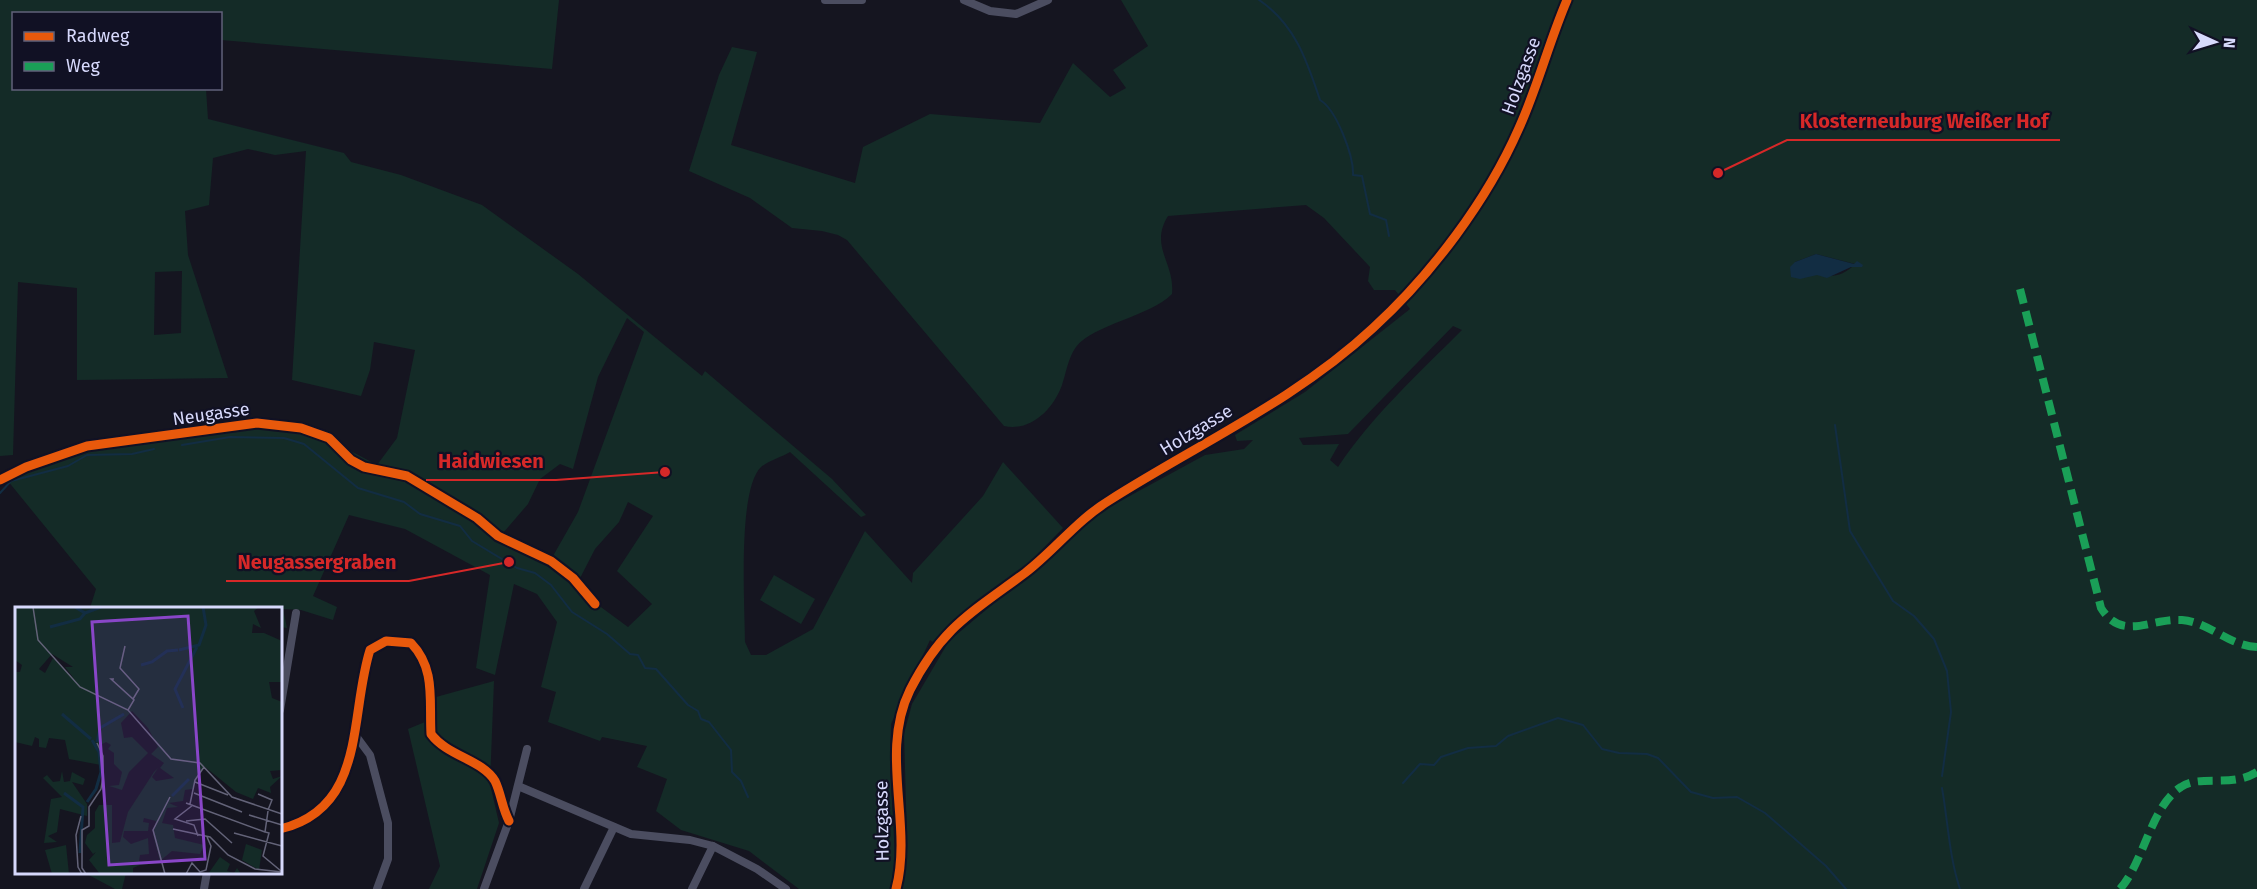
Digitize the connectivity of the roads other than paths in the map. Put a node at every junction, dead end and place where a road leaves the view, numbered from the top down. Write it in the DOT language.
graph roads {
  1 [pos="825,0"];
  2 [pos="862,0"];
  3 [pos="964,0"];
  4 [pos="1048,0"];
  5 [pos="1567,0"];
  6 [pos="0,480"];
  7 [pos="595,604"];
  8 [pos="296,613"];
  9 [pos="282,698"];
  10 [pos="356,735"];
  11 [pos="528,749"];
  12 [pos="518,786"];
  13 [pos="509,821"];
  14 [pos="614,827"];
  15 [pos="282,829"];
  16 [pos="713,846"];
  17 [pos="207,874"];
  18 [pos="204,889"];
  19 [pos="377,889"];
  20 [pos="484,889"];
  21 [pos="584,889"];
  22 [pos="692,889"];
  23 [pos="786,889"];
  24 [pos="896,889"];
  1 -- 2 [label="street"];
  3 -- 4 [label="street"];
  5 -- 24 [label="street, Holzgasse"];
  6 -- 7 [label="street, Neugasse"];
  8 -- 9 [label="street"];
  10 -- 13 [label="street"];
  10 -- 15 [label="street"];
  10 -- 19 [label="street"];
  11 -- 12 [label="street"];
  12 -- 13 [label="street"];
  12 -- 14 [label="street"];
  13 -- 20 [label="street"];
  14 -- 16 [label="street"];
  14 -- 21 [label="street"];
  16 -- 22 [label="street"];
  16 -- 23 [label="street"];
  17 -- 18 [label="street"];
}
